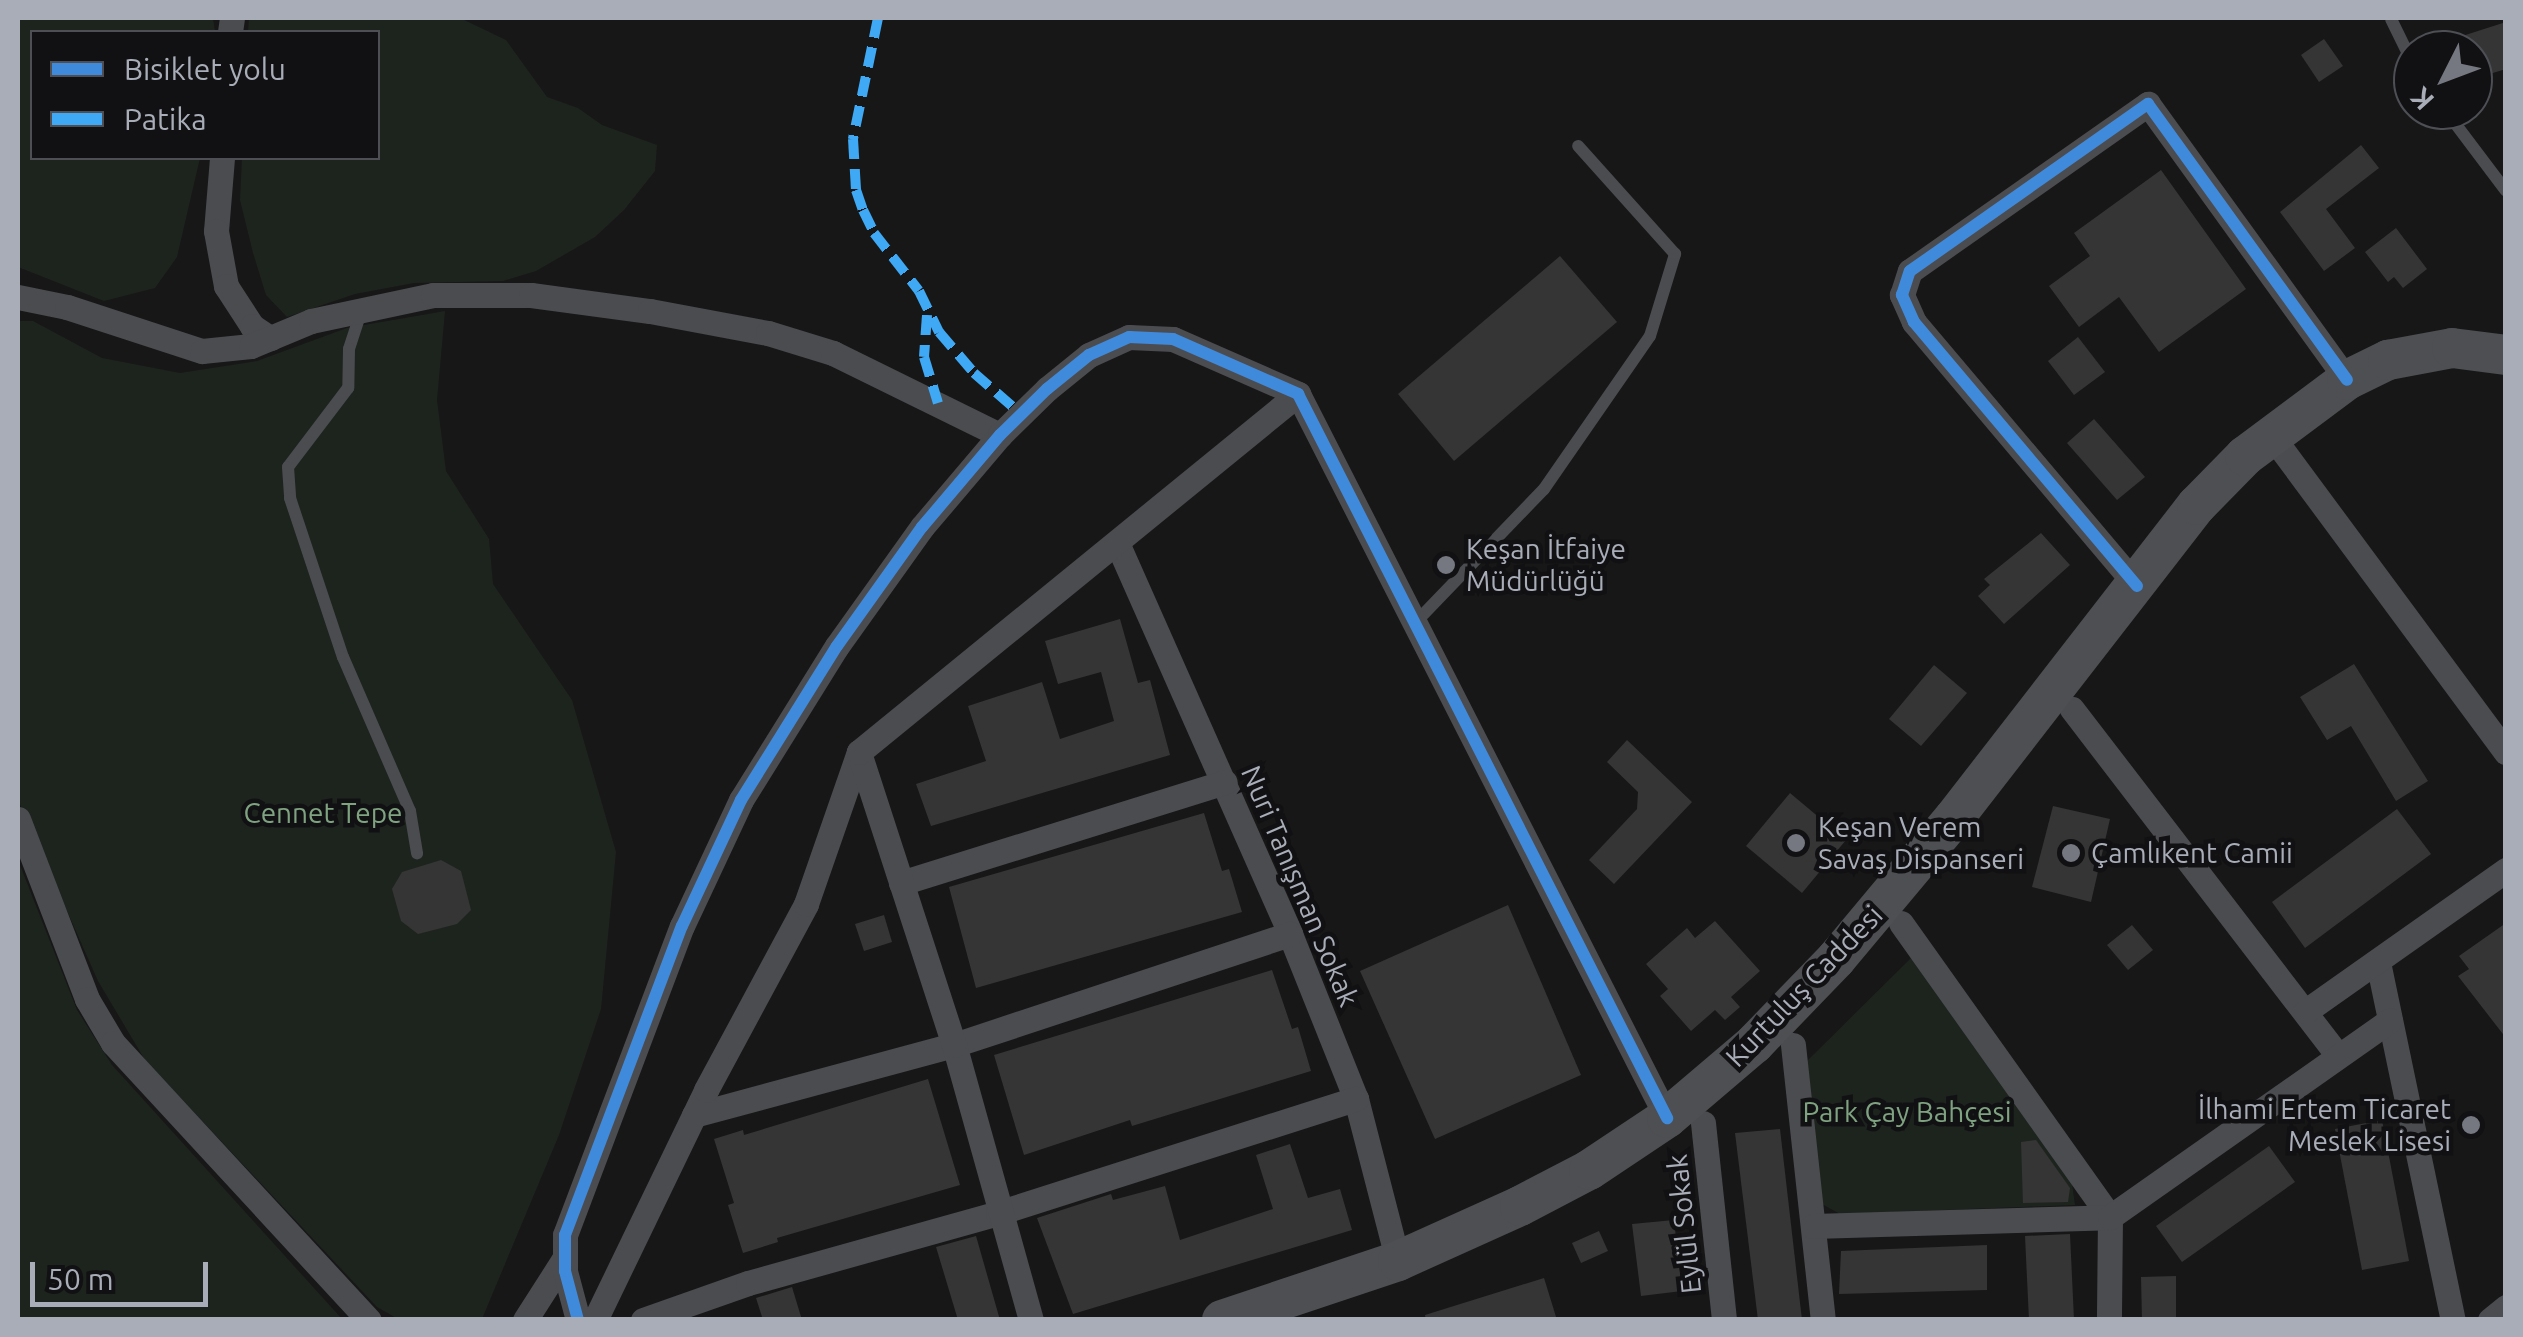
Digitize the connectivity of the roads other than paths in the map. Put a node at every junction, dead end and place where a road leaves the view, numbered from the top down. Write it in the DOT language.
graph roads {
  1 [pos="2460,130"];
  2 [pos="1578,146"];
  3 [pos="222,160"];
  4 [pos="2506,192"];
  5 [pos="18,297"];
  6 [pos="362,307"];
  7 [pos="270,338"];
  8 [pos="2506,356"];
  9 [pos="2347,380"];
  10 [pos="2506,382"];
  11 [pos="1298,394"];
  12 [pos="1000,435"];
  13 [pos="2283,451"];
  14 [pos="1118,545"];
  15 [pos="2137,586"];
  16 [pos="1415,623"];
  17 [pos="2072,708"];
  18 [pos="859,752"];
  19 [pos="2506,752"];
  20 [pos="1224,782"];
  21 [pos="18,819"];
  22 [pos="417,853"];
  23 [pos="2506,870"];
  24 [pos="901,883"];
  25 [pos="1901,924"];
  26 [pos="1290,934"];
  27 [pos="2378,962"];
  28 [pos="2306,1011"];
  29 [pos="2390,1020"];
  30 [pos="1792,1044"];
  31 [pos="954,1045"];
  32 [pos="2338,1056"];
  33 [pos="1356,1099"];
  34 [pos="694,1115"];
  35 [pos="1685,1120"];
  36 [pos="998,1213"];
  37 [pos="2110,1216"];
  38 [pos="1813,1226"];
  39 [pos="564,1260"];
  40 [pos="1398,1261"];
  41 [pos="2506,1307"];
  42 [pos="1232,1318"];
  43 [pos="368,1320"];
  44 [pos="525,1320"];
  45 [pos="578,1320"];
  46 [pos="595,1320"];
  47 [pos="643,1320"];
  48 [pos="1031,1320"];
  49 [pos="1300,1320"];
  50 [pos="1724,1320"];
  51 [pos="1823,1320"];
  52 [pos="2109,1320"];
  53 [pos="2453,1320"];
  54 [pos="2490,1320"];
  1 -- 4 [label="lane"];
  2 -- 16 [label="lane"];
  3 -- 7 [label="street"];
  5 -- 7 [label="street"];
  6 -- 7 [label="street"];
  6 -- 12 [label="street"];
  6 -- 22 [label="lane"];
  8 -- 9 [label="main road, Kurtuluş Caddesi"];
  9 -- 15 [label="main road, Kurtuluş Caddesi"];
  9 -- 15 [label="street"];
  10 -- 13 [label="main road, Kurtuluş Caddesi"];
  11 -- 12 [label="street"];
  11 -- 14 [label="street"];
  11 -- 16 [label="street"];
  12 -- 39 [label="street"];
  13 -- 17 [label="main road, Kurtuluş Caddesi"];
  13 -- 19 [label="street"];
  14 -- 18 [label="street"];
  14 -- 20 [label="street, Nuri Tanışman Sokak"];
  15 -- 35 [label="main road, Kurtuluş Caddesi"];
  16 -- 35 [label="street"];
  17 -- 25 [label="main road, Kurtuluş Caddesi"];
  17 -- 28 [label="street"];
  18 -- 24 [label="street"];
  18 -- 34 [label="street"];
  20 -- 24 [label="street"];
  20 -- 26 [label="street, Nuri Tanışman Sokak"];
  21 -- 43 [label="street"];
  23 -- 27 [label="street"];
  24 -- 31 [label="street"];
  25 -- 30 [label="main road, Kurtuluş Caddesi"];
  25 -- 37 [label="street"];
  26 -- 31 [label="street"];
  26 -- 33 [label="street, Nuri Tanışman Sokak"];
  27 -- 28 [label="street"];
  27 -- 29 [label="street"];
  28 -- 32 [label="street"];
  29 -- 32 [label="street"];
  29 -- 53 [label="street"];
  30 -- 35 [label="main road, Kurtuluş Caddesi"];
  30 -- 38 [label="street"];
  31 -- 34 [label="street"];
  31 -- 36 [label="street"];
  32 -- 37 [label="street"];
  33 -- 36 [label="street"];
  33 -- 40 [label="street, Nuri Tanışman Sokak"];
  34 -- 46 [label="street"];
  35 -- 40 [label="main road, Kurtuluş Caddesi"];
  35 -- 49 [label="main road, Kurtuluş Caddesi"];
  35 -- 50 [label="street, Eylül Sokak"];
  36 -- 47 [label="street"];
  36 -- 48 [label="street"];
  37 -- 38 [label="street"];
  37 -- 52 [label="street"];
  38 -- 51 [label="street"];
  39 -- 44 [label="street"];
  39 -- 45 [label="street"];
  40 -- 42 [label="main road, Kurtuluş Caddesi"];
  41 -- 54 [label="street"];
}
